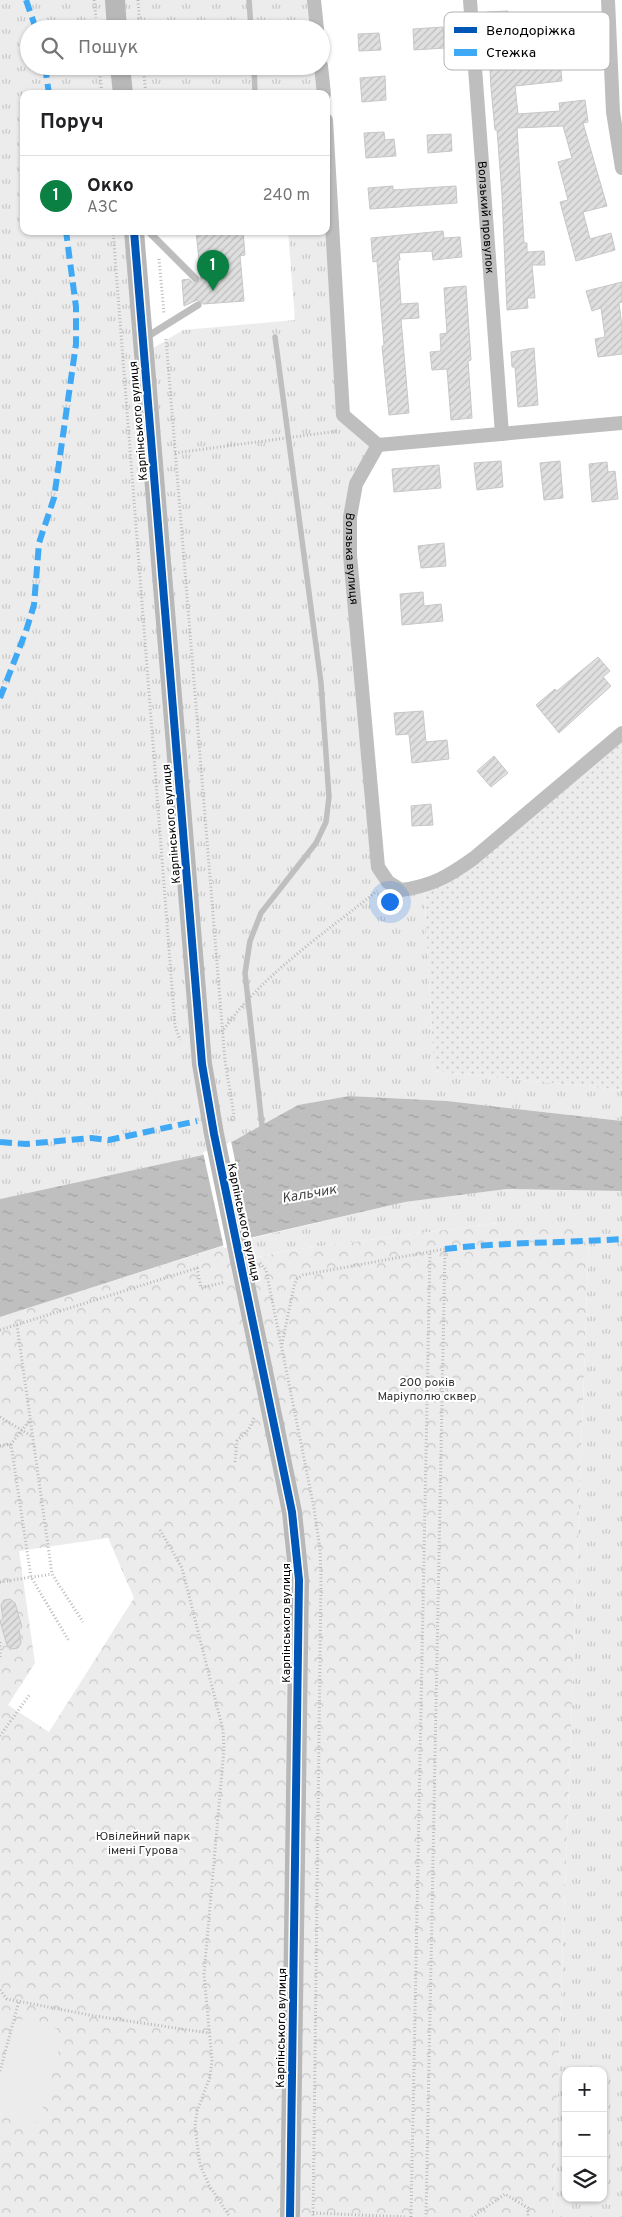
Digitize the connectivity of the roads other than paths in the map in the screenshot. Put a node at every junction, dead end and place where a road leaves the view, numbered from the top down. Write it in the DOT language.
graph roads {
  1 [pos="115,0"];
  2 [pos="314,0"];
  3 [pos="116,20"];
  4 [pos="316,20"];
  5 [pos="610,56"];
  6 [pos="475,70"];
  7 [pos="121,75"];
  8 [pos="322,75"];
  9 [pos="122,90"];
  10 [pos="324,90"];
  11 [pos="622,168"];
  12 [pos="330,189"];
  13 [pos="134,235"];
  14 [pos="152,235"];
  15 [pos="196,278"];
  16 [pos="198,305"];
  17 [pos="142,339"];
  18 [pos="622,423"];
  19 [pos="502,434"];
  20 [pos="378,445"];
  21 [pos="622,733"];
  22 [pos="290,2217"];
  1 -- 3 [label="street"];
  2 -- 4 [label="street"];
  5 -- 11 [label="street"];
  6 -- 19 [label="street, Волзький провулок"];
  7 -- 9 [label="street"];
  8 -- 10 [label="street"];
  12 -- 20 [label="street"];
  13 -- 17 [label="street, Карпінського вулиця"];
  14 -- 15 [label="lane"];
  16 -- 17 [label="lane"];
  17 -- 22 [label="street, Карпінського вулиця"];
  18 -- 19 [label="street"];
  19 -- 20 [label="street"];
  20 -- 21 [label="street, Волзька вулиця"];
}
